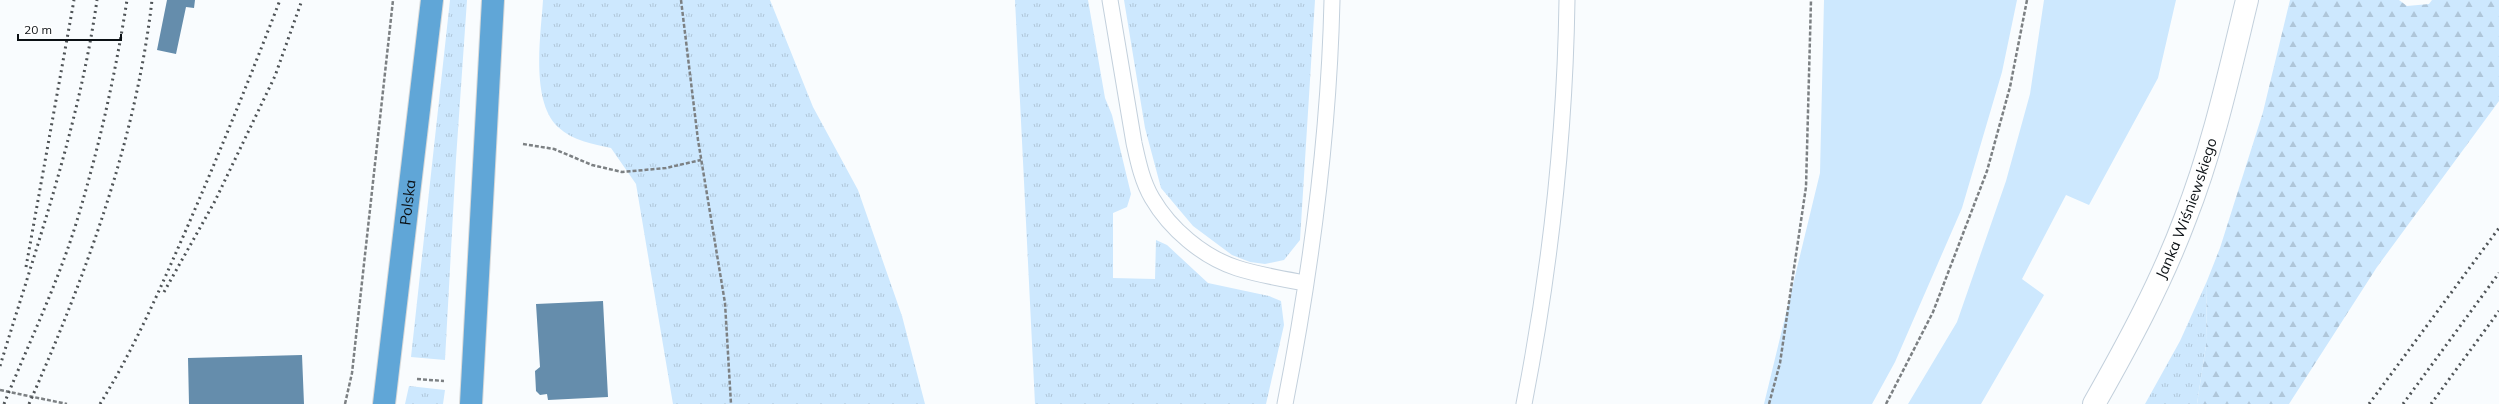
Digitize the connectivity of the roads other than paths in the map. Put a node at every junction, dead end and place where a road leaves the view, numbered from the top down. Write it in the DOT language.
graph roads {
  1 [pos="432,0"];
  2 [pos="493,0"];
  3 [pos="1110,0"];
  4 [pos="1332,0"];
  5 [pos="1567,0"];
  6 [pos="2247,0"];
  7 [pos="1305,283"];
  8 [pos="472,394"];
  9 [pos="384,404"];
  10 [pos="1285,404"];
  11 [pos="1524,404"];
  12 [pos="2094,404"];
  1 -- 9 [label="highway, Polska"];
  2 -- 8 [label="highway"];
  3 -- 7 [label="lane"];
  4 -- 7 [label="lane"];
  5 -- 11 [label="lane"];
  6 -- 12 [label="main road, Janka Wiśniewskiego"];
  7 -- 10 [label="lane"];
}
